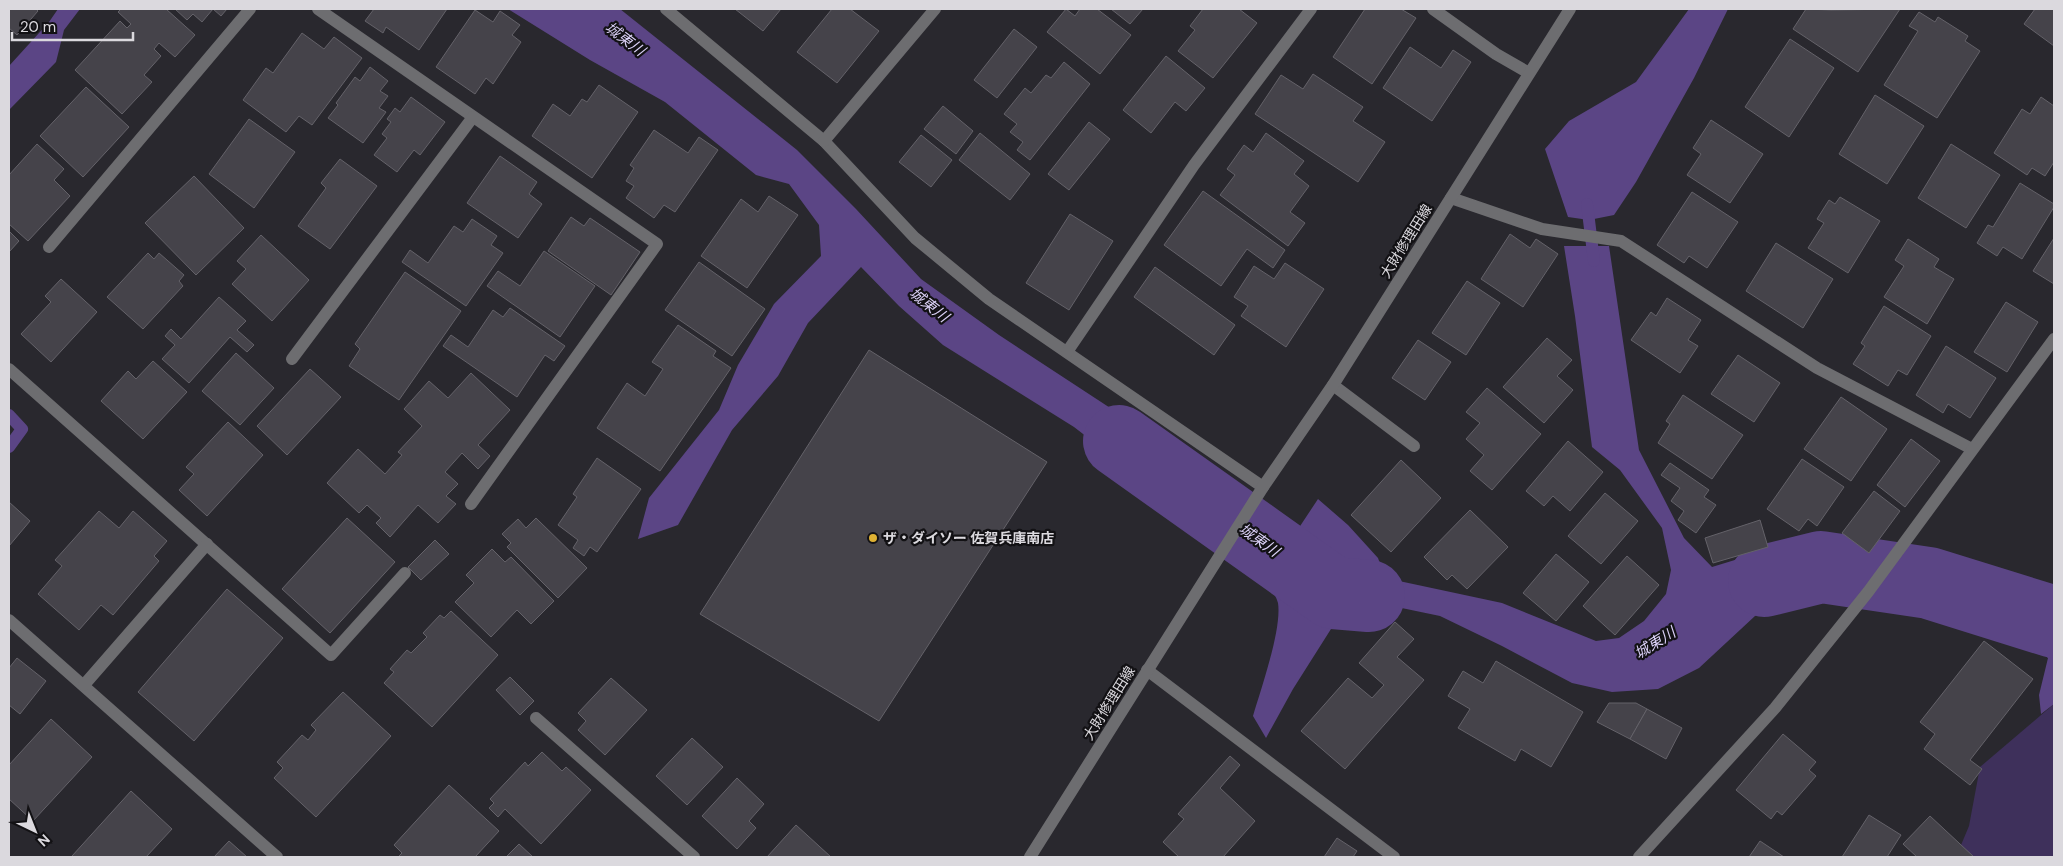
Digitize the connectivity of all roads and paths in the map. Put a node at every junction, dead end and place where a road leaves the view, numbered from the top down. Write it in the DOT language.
graph roads {
  1 [pos="250,9"];
  2 [pos="318,9"];
  3 [pos="666,9"];
  4 [pos="935,9"];
  5 [pos="1311,9"];
  6 [pos="1433,9"];
  7 [pos="1570,9"];
  8 [pos="1530,73"];
  9 [pos="473,117"];
  10 [pos="824,141"];
  11 [pos="1451,198"];
  12 [pos="48,247"];
  13 [pos="2054,339"];
  14 [pos="1067,352"];
  15 [pos="292,358"];
  16 [pos="9,369"];
  17 [pos="1333,385"];
  18 [pos="1414,446"];
  19 [pos="1972,449"];
  20 [pos="1263,487"];
  21 [pos="471,504"];
  22 [pos="207,544"];
  23 [pos="405,573"];
  24 [pos="9,620"];
  25 [pos="1147,670"];
  26 [pos="84,685"];
  27 [pos="536,718"];
  28 [pos="277,857"];
  29 [pos="694,857"];
  30 [pos="1030,857"];
  31 [pos="1394,857"];
  32 [pos="1639,857"];
  1 -- 12 [label="street"];
  2 -- 9 [label="street"];
  3 -- 10 [label="street"];
  4 -- 10 [label="street"];
  5 -- 14 [label="street"];
  6 -- 8 [label="street"];
  7 -- 8 [label="street, 大財修理田線"];
  8 -- 11 [label="street, 大財修理田線"];
  9 -- 15 [label="street"];
  9 -- 21 [label="street"];
  10 -- 14 [label="street"];
  11 -- 17 [label="street, 大財修理田線"];
  11 -- 19 [label="street"];
  13 -- 19 [label="street"];
  14 -- 20 [label="street"];
  16 -- 22 [label="street"];
  17 -- 18 [label="street"];
  17 -- 20 [label="street, 大財修理田線"];
  19 -- 32 [label="street"];
  20 -- 25 [label="street, 大財修理田線"];
  22 -- 23 [label="street"];
  22 -- 26 [label="street"];
  24 -- 26 [label="street"];
  25 -- 30 [label="street, 大財修理田線"];
  25 -- 31 [label="street"];
  26 -- 28 [label="street"];
  27 -- 29 [label="street"];
}
